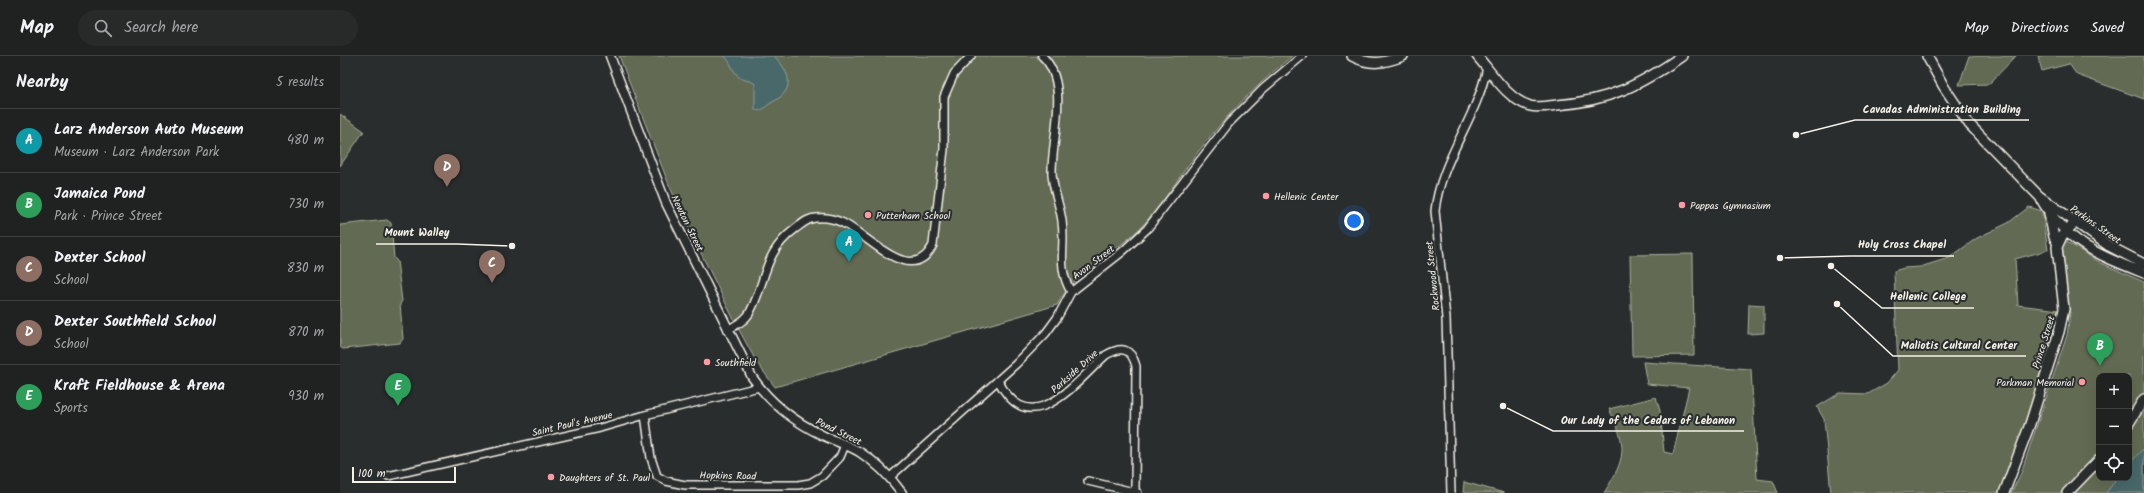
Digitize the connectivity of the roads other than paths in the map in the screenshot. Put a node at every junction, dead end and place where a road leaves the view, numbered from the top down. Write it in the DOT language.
graph roads {
  1 [pos="610,56"];
  2 [pos="971,56"];
  3 [pos="1042,56"];
  4 [pos="1302,56"];
  5 [pos="1352,56"];
  6 [pos="1403,56"];
  7 [pos="1478,56"];
  8 [pos="1682,56"];
  9 [pos="1927,56"];
  10 [pos="1487,67"];
  11 [pos="2039,196"];
  12 [pos="2049,213"];
  13 [pos="2075,223"];
  14 [pos="2065,232"];
  15 [pos="2058,244"];
  16 [pos="2144,264"];
  17 [pos="2144,273"];
  18 [pos="1071,292"];
  19 [pos="728,330"];
  20 [pos="998,380"];
  21 [pos="761,389"];
  22 [pos="2144,400"];
  23 [pos="646,414"];
  24 [pos="2132,418"];
  25 [pos="845,445"];
  26 [pos="2096,463"];
  27 [pos="388,476"];
  28 [pos="890,478"];
  29 [pos="1088,481"];
  30 [pos="902,493"];
  31 [pos="1136,493"];
  32 [pos="1451,493"];
  33 [pos="2004,493"];
  34 [pos="2067,493"];
  1 -- 19 [label="street, Newton Street"];
  2 -- 19 [label="street"];
  3 -- 18 [label="street"];
  4 -- 18 [label="street, Avon Street"];
  5 -- 6 [label="main road"];
  7 -- 10 [label="main road"];
  8 -- 10 [label="main road"];
  9 -- 11 [label="main road, Perkins Street"];
  10 -- 32 [label="street, Rockwood Street"];
  11 -- 12 [label="main road, Perkins Street"];
  11 -- 13 [label="main road, Perkins Street"];
  12 -- 14 [label="main road, Perkins Street"];
  12 -- 15 [label="main road"];
  13 -- 14 [label="main road"];
  13 -- 16 [label="main road, Perkins Street"];
  14 -- 15 [label="main road"];
  14 -- 17 [label="main road, Perkins Street"];
  15 -- 33 [label="main road, Prince Street"];
  18 -- 20 [label="street, Avon Street"];
  19 -- 21 [label="street, Newton Street"];
  20 -- 28 [label="street, Avon Street"];
  20 -- 31 [label="street, Parkside Drive"];
  21 -- 23 [label="street, Saint Paul's Avenue"];
  21 -- 25 [label="street, Pond Street"];
  22 -- 24 [label="main road"];
  23 -- 25 [label="street, Hopkins Road"];
  23 -- 27 [label="street, Saint Paul's Avenue"];
  25 -- 28 [label="street, Pond Street"];
  26 -- 34 [label="main road"];
  28 -- 30 [label="street, Pond Street"];
  29 -- 31 [label="street, Parkside Drive"];
}
